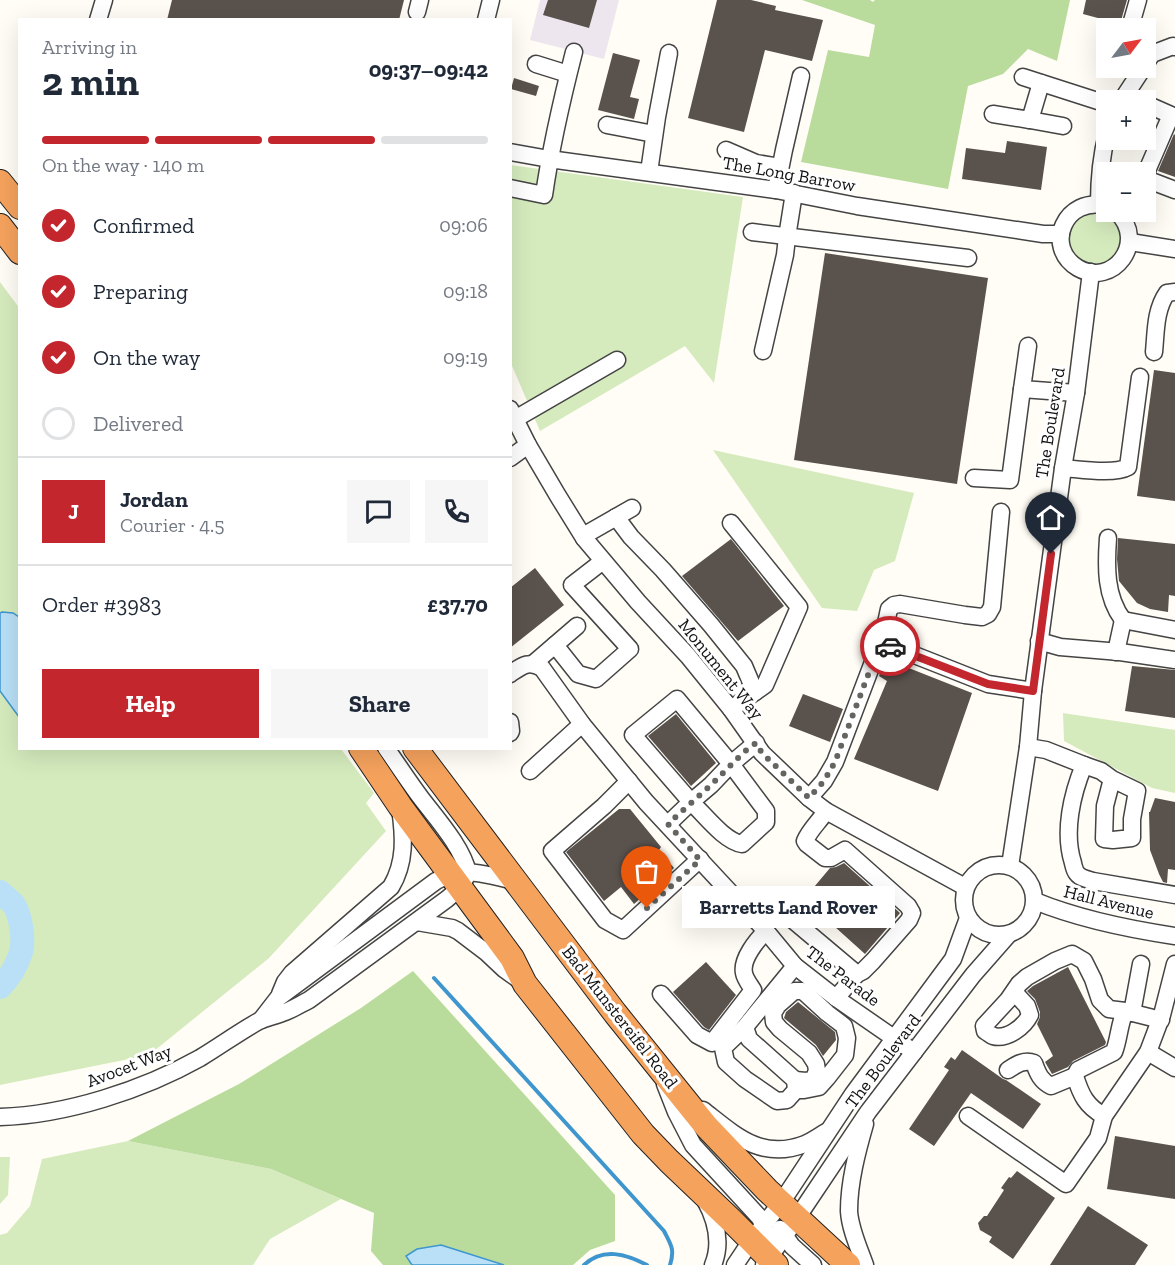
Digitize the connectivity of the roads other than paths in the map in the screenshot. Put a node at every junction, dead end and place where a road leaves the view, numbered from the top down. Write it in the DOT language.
graph roads {
  1 [pos="104,0"];
  2 [pos="491,0"];
  3 [pos="1138,0"];
  4 [pos="99,18"];
  5 [pos="486,18"];
  6 [pos="1133,18"];
  7 [pos="1174,45"];
  8 [pos="574,52"];
  9 [pos="669,52"];
  10 [pos="1156,56"];
  11 [pos="536,64"];
  12 [pos="568,74"];
  13 [pos="801,76"];
  14 [pos="1023,77"];
  15 [pos="1041,82"];
  16 [pos="1096,100"];
  17 [pos="1156,108"];
  18 [pos="993,114"];
  19 [pos="1030,120"];
  20 [pos="607,125"];
  21 [pos="1064,126"];
  22 [pos="654,134"];
  23 [pos="726,150"];
  24 [pos="1156,150"];
  25 [pos="512,152"];
  26 [pos="549,159"];
  27 [pos="780,167"];
  28 [pos="649,172"];
  29 [pos="0,182"];
  30 [pos="1156,183"];
  31 [pos="512,188"];
  32 [pos="776,189"];
  33 [pos="1175,190"];
  34 [pos="794,194"];
  35 [pos="18,204"];
  36 [pos="1096,205"];
  37 [pos="1125,222"];
  38 [pos="0,226"];
  39 [pos="753,232"];
  40 [pos="1061,234"];
  41 [pos="787,237"];
  42 [pos="1130,242"];
  43 [pos="18,249"];
  44 [pos="1175,249"];
  45 [pos="968,258"];
  46 [pos="1091,272"];
  47 [pos="1175,292"];
  48 [pos="1028,346"];
  49 [pos="763,351"];
  50 [pos="1154,351"];
  51 [pos="617,360"];
  52 [pos="1140,377"];
  53 [pos="1022,389"];
  54 [pos="1076,393"];
  55 [pos="513,414"];
  56 [pos="528,445"];
  57 [pos="512,457"];
  58 [pos="1063,468"];
  59 [pos="974,478"];
  60 [pos="632,508"];
  61 [pos="1001,512"];
  62 [pos="616,518"];
  63 [pos="731,523"];
  64 [pos="584,538"];
  65 [pos="1108,538"];
  66 [pos="603,561"];
  67 [pos="1123,620"];
  68 [pos="577,626"];
  69 [pos="1175,630"];
  70 [pos="1039,641"];
  71 [pos="555,645"];
  72 [pos="881,647"];
  73 [pos="1116,652"];
  74 [pos="1175,660"];
  75 [pos="538,666"];
  76 [pos="512,673"];
  77 [pos="1033,691"];
  78 [pos="755,692"];
  79 [pos="731,709"];
  80 [pos="582,724"];
  81 [pos="756,743"];
  82 [pos="1028,747"];
  83 [pos="362,750"];
  84 [pos="387,750"];
  85 [pos="416,750"];
  86 [pos="731,764"];
  87 [pos="1084,765"];
  88 [pos="530,771"];
  89 [pos="1112,779"];
  90 [pos="629,781"];
  91 [pos="809,798"];
  92 [pos="691,802"];
  93 [pos="400,806"];
  94 [pos="826,811"];
  95 [pos="668,824"];
  96 [pos="700,860"];
  97 [pos="1010,866"];
  98 [pos="460,878"];
  99 [pos="514,881"];
  100 [pos="965,887"];
  101 [pos="1175,895"];
  102 [pos="759,896"];
  103 [pos="1035,901"];
  104 [pos="747,910"];
  105 [pos="968,918"];
  106 [pos="417,921"];
  107 [pos="794,921"];
  108 [pos="766,931"];
  109 [pos="1010,934"];
  110 [pos="1175,936"];
  111 [pos="1141,964"];
  112 [pos="1175,964"];
  113 [pos="795,966"];
  114 [pos="857,974"];
  115 [pos="525,984"];
  116 [pos="1014,992"];
  117 [pos="662,994"];
  118 [pos="278,998"];
  119 [pos="836,998"];
  120 [pos="1129,1012"];
  121 [pos="260,1020"];
  122 [pos="1161,1020"];
  123 [pos="745,1027"];
  124 [pos="895,1038"];
  125 [pos="914,1052"];
  126 [pos="1148,1052"];
  127 [pos="658,1067"];
  128 [pos="1175,1068"];
  129 [pos="1008,1070"];
  130 [pos="1075,1076"];
  131 [pos="796,1085"];
  132 [pos="676,1089"];
  133 [pos="868,1112"];
  134 [pos="968,1116"];
  135 [pos="1104,1116"];
  136 [pos="0,1118"];
  137 [pos="828,1131"];
  138 [pos="699,1189"];
  139 [pos="788,1219"];
  140 [pos="757,1233"];
  141 [pos="770,1263"];
  142 [pos="713,1265"];
  143 [pos="735,1265"];
  144 [pos="813,1265"];
  145 [pos="848,1265"];
  146 [pos="865,1265"];
  1 -- 4 [label="street"];
  2 -- 5 [label="street"];
  3 -- 6 [label="street"];
  7 -- 10 [label="street"];
  8 -- 12 [label="street"];
  9 -- 22 [label="street"];
  11 -- 12 [label="street"];
  12 -- 26 [label="street"];
  13 -- 27 [label="street"];
  14 -- 15 [label="street"];
  15 -- 16 [label="street"];
  15 -- 19 [label="street"];
  17 -- 24 [label="street"];
  18 -- 19 [label="street"];
  19 -- 21 [label="street"];
  20 -- 22 [label="street"];
  22 -- 28 [label="street"];
  23 -- 27 [label="street"];
  25 -- 26 [label="street, The Long Barrow"];
  26 -- 28 [label="street, The Long Barrow"];
  26 -- 31 [label="street"];
  27 -- 32 [label="street"];
  28 -- 32 [label="street, The Long Barrow"];
  29 -- 35 [label="highway"];
  30 -- 33 [label="street"];
  32 -- 34 [label="street, The Long Barrow"];
  34 -- 40 [label="street, The Long Barrow"];
  34 -- 41 [label="street"];
  36 -- 40 [label="street"];
  37 -- 42 [label="street"];
  38 -- 43 [label="highway"];
  39 -- 41 [label="street"];
  40 -- 46 [label="street"];
  41 -- 45 [label="street"];
  41 -- 49 [label="street"];
  42 -- 44 [label="street"];
  42 -- 46 [label="street"];
  46 -- 54 [label="street, The Boulevard"];
  47 -- 50 [label="street"];
  48 -- 53 [label="street"];
  51 -- 55 [label="street"];
  52 -- 58 [label="street"];
  53 -- 54 [label="street"];
  53 -- 59 [label="street"];
  54 -- 58 [label="street, The Boulevard"];
  55 -- 56 [label="street, Monument Way"];
  56 -- 57 [label="street"];
  56 -- 64 [label="street, Monument Way"];
  58 -- 70 [label="street, The Boulevard"];
  60 -- 62 [label="street"];
  61 -- 72 [label="street"];
  62 -- 64 [label="street"];
  62 -- 78 [label="street"];
  63 -- 78 [label="street"];
  64 -- 66 [label="street, Monument Way"];
  65 -- 67 [label="street"];
  66 -- 71 [label="street"];
  66 -- 79 [label="street, Monument Way"];
  67 -- 69 [label="street"];
  67 -- 73 [label="street"];
  68 -- 71 [label="street"];
  70 -- 73 [label="street"];
  70 -- 77 [label="street, The Boulevard"];
  71 -- 75 [label="street"];
  72 -- 77 [label="street"];
  72 -- 91 [label="street"];
  73 -- 74 [label="street"];
  75 -- 76 [label="street"];
  75 -- 80 [label="street, The Parade"];
  77 -- 82 [label="street, The Boulevard"];
  78 -- 79 [label="street"];
  79 -- 81 [label="street, Monument Way"];
  80 -- 88 [label="street"];
  80 -- 90 [label="street, The Parade"];
  81 -- 86 [label="street"];
  81 -- 91 [label="street, Monument Way"];
  82 -- 87 [label="street"];
  82 -- 97 [label="street, The Boulevard"];
  83 -- 93 [label="highway"];
  84 -- 98 [label="street"];
  85 -- 99 [label="highway, Bad Munstereifel Road"];
  86 -- 92 [label="street"];
  86 -- 92 [label="street"];
  86 -- 92 [label="street"];
  87 -- 89 [label="street"];
  87 -- 101 [label="street"];
  90 -- 95 [label="street, The Parade"];
  90 -- 96 [label="street"];
  91 -- 94 [label="street, Monument Way"];
  92 -- 95 [label="street"];
  93 -- 98 [label="highway"];
  93 -- 118 [label="street, Avocet Way"];
  94 -- 100 [label="street, Monument Way"];
  94 -- 114 [label="street"];
  95 -- 96 [label="street, The Parade"];
  96 -- 104 [label="street, The Parade"];
  97 -- 100 [label="street"];
  97 -- 103 [label="street"];
  98 -- 99 [label="street"];
  98 -- 106 [label="street, Avocet Way"];
  98 -- 115 [label="highway"];
  98 -- 118 [label="street, Avocet Way"];
  99 -- 127 [label="highway, Bad Munstereifel Road"];
  100 -- 105 [label="street"];
  102 -- 104 [label="street"];
  103 -- 109 [label="street"];
  103 -- 110 [label="street, Hall Avenue"];
  104 -- 108 [label="street, The Parade"];
  105 -- 109 [label="street"];
  105 -- 124 [label="street, The Boulevard"];
  106 -- 115 [label="street"];
  106 -- 121 [label="street, Avocet Way"];
  107 -- 114 [label="street"];
  108 -- 113 [label="street, The Parade"];
  108 -- 117 [label="street"];
  109 -- 125 [label="street, The Boulevard"];
  111 -- 120 [label="street"];
  112 -- 122 [label="street"];
  113 -- 119 [label="street, The Parade"];
  113 -- 123 [label="street"];
  114 -- 119 [label="street"];
  115 -- 138 [label="highway"];
  116 -- 120 [label="street"];
  118 -- 121 [label="street, Avocet Way"];
  119 -- 124 [label="street, The Parade"];
  120 -- 122 [label="street"];
  120 -- 130 [label="street"];
  121 -- 136 [label="street, Avocet Way"];
  122 -- 126 [label="street"];
  123 -- 131 [label="street"];
  123 -- 131 [label="street"];
  124 -- 125 [label="street, The Parade"];
  124 -- 137 [label="street, The Boulevard"];
  125 -- 133 [label="street, The Boulevard"];
  126 -- 128 [label="street"];
  126 -- 135 [label="street"];
  127 -- 132 [label="highway, Bad Munstereifel Road"];
  127 -- 140 [label="street"];
  129 -- 130 [label="street"];
  130 -- 135 [label="street"];
  131 -- 131 [label="street"];
  132 -- 137 [label="street"];
  132 -- 139 [label="highway, Bad Munstereifel Road"];
  133 -- 139 [label="street, The Boulevard"];
  133 -- 146 [label="street"];
  134 -- 135 [label="street"];
  137 -- 139 [label="street, The Boulevard"];
  138 -- 140 [label="highway"];
  138 -- 142 [label="street"];
  139 -- 140 [label="street"];
  139 -- 141 [label="street"];
  139 -- 144 [label="street"];
  139 -- 145 [label="highway, Bad Munstereifel Road"];
  140 -- 141 [label="highway"];
  140 -- 143 [label="street"];
}
